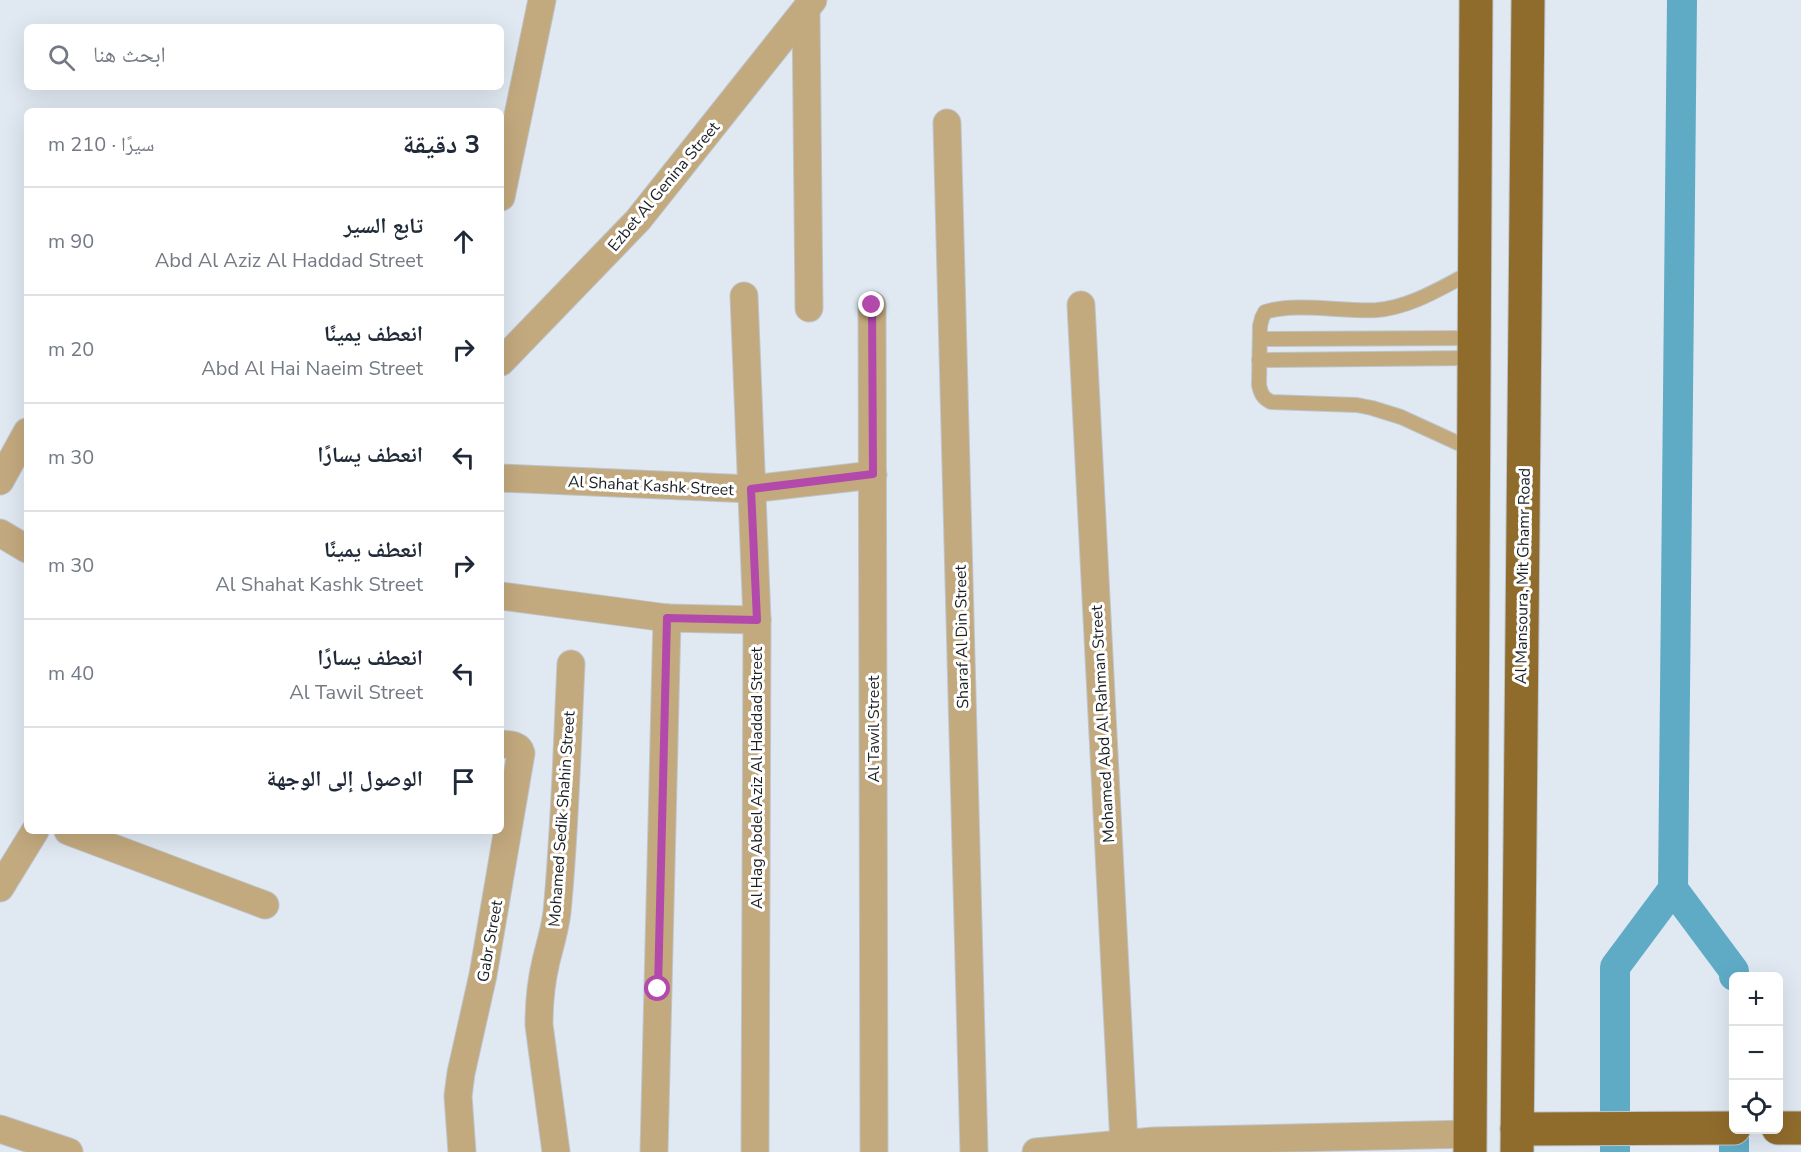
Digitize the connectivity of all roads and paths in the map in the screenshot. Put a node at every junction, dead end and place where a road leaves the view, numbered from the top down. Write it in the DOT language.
graph roads {
  1 [pos="542,0"];
  2 [pos="1476,0"];
  3 [pos="1528,0"];
  4 [pos="810,6"];
  5 [pos="947,123"];
  6 [pos="504,182"];
  7 [pos="1474,271"];
  8 [pos="744,296"];
  9 [pos="872,305"];
  10 [pos="1081,305"];
  11 [pos="808,308"];
  12 [pos="1260,339"];
  13 [pos="1473,348"];
  14 [pos="504,359"];
  15 [pos="1259,360"];
  16 [pos="24,438"];
  17 [pos="1473,450"];
  18 [pos="873,474"];
  19 [pos="504,478"];
  20 [pos="0,482"];
  21 [pos="751,489"];
  22 [pos="0,533"];
  23 [pos="24,547"];
  24 [pos="504,604"];
  25 [pos="667,618"];
  26 [pos="757,620"];
  27 [pos="571,664"];
  28 [pos="504,744"];
  29 [pos="33,834"];
  30 [pos="76,834"];
  31 [pos="0,888"];
  32 [pos="265,905"];
  33 [pos="1729,1128"];
  34 [pos="1783,1128"];
  35 [pos="1801,1128"];
  36 [pos="0,1129"];
  37 [pos="1517,1140"];
  38 [pos="1470,1143"];
  39 [pos="1124,1144"];
  40 [pos="1155,1146"];
  41 [pos="69,1152"];
  42 [pos="462,1152"];
  43 [pos="555,1152"];
  44 [pos="654,1152"];
  45 [pos="755,1152"];
  46 [pos="873,1152"];
  47 [pos="974,1152"];
  48 [pos="1036,1152"];
  1 -- 6 [label="street"];
  2 -- 7 [label="highway"];
  3 -- 37 [label="highway, Al Mansoura, Mit Ghamr Road"];
  4 -- 11 [label="street"];
  4 -- 14 [label="street, Ezbet Al Genina Street"];
  5 -- 47 [label="street, Sharaf Al Din Street"];
  7 -- 12 [label="lane"];
  7 -- 13 [label="highway"];
  8 -- 21 [label="street, Al Hag Abdel Aziz Al Haddad Street"];
  9 -- 18 [label="street, Al Tawil Street"];
  10 -- 39 [label="street, Mohamed Abd Al Rahman Street"];
  12 -- 13 [label="lane"];
  12 -- 15 [label="lane"];
  13 -- 15 [label="lane"];
  13 -- 17 [label="highway"];
  15 -- 17 [label="lane"];
  16 -- 20 [label="street"];
  17 -- 38 [label="highway"];
  18 -- 21 [label="street, Al Shahat Kashk Street"];
  18 -- 46 [label="street, Al Tawil Street"];
  19 -- 21 [label="street, Al Shahat Kashk Street"];
  21 -- 26 [label="street, Al Hag Abdel Aziz Al Haddad Street"];
  22 -- 23 [label="street"];
  24 -- 25 [label="street"];
  25 -- 26 [label="street"];
  25 -- 44 [label="street"];
  26 -- 45 [label="street, Al Hag Abdel Aziz Al Haddad Street"];
  27 -- 43 [label="street, Mohamed Sedik Shahin Street"];
  28 -- 42 [label="street, Gabr Street"];
  29 -- 31 [label="street"];
  30 -- 32 [label="street"];
  33 -- 37 [label="highway"];
  34 -- 35 [label="highway"];
  36 -- 41 [label="street"];
  38 -- 40 [label="street"];
  39 -- 40 [label="street"];
  39 -- 48 [label="street"];
}
